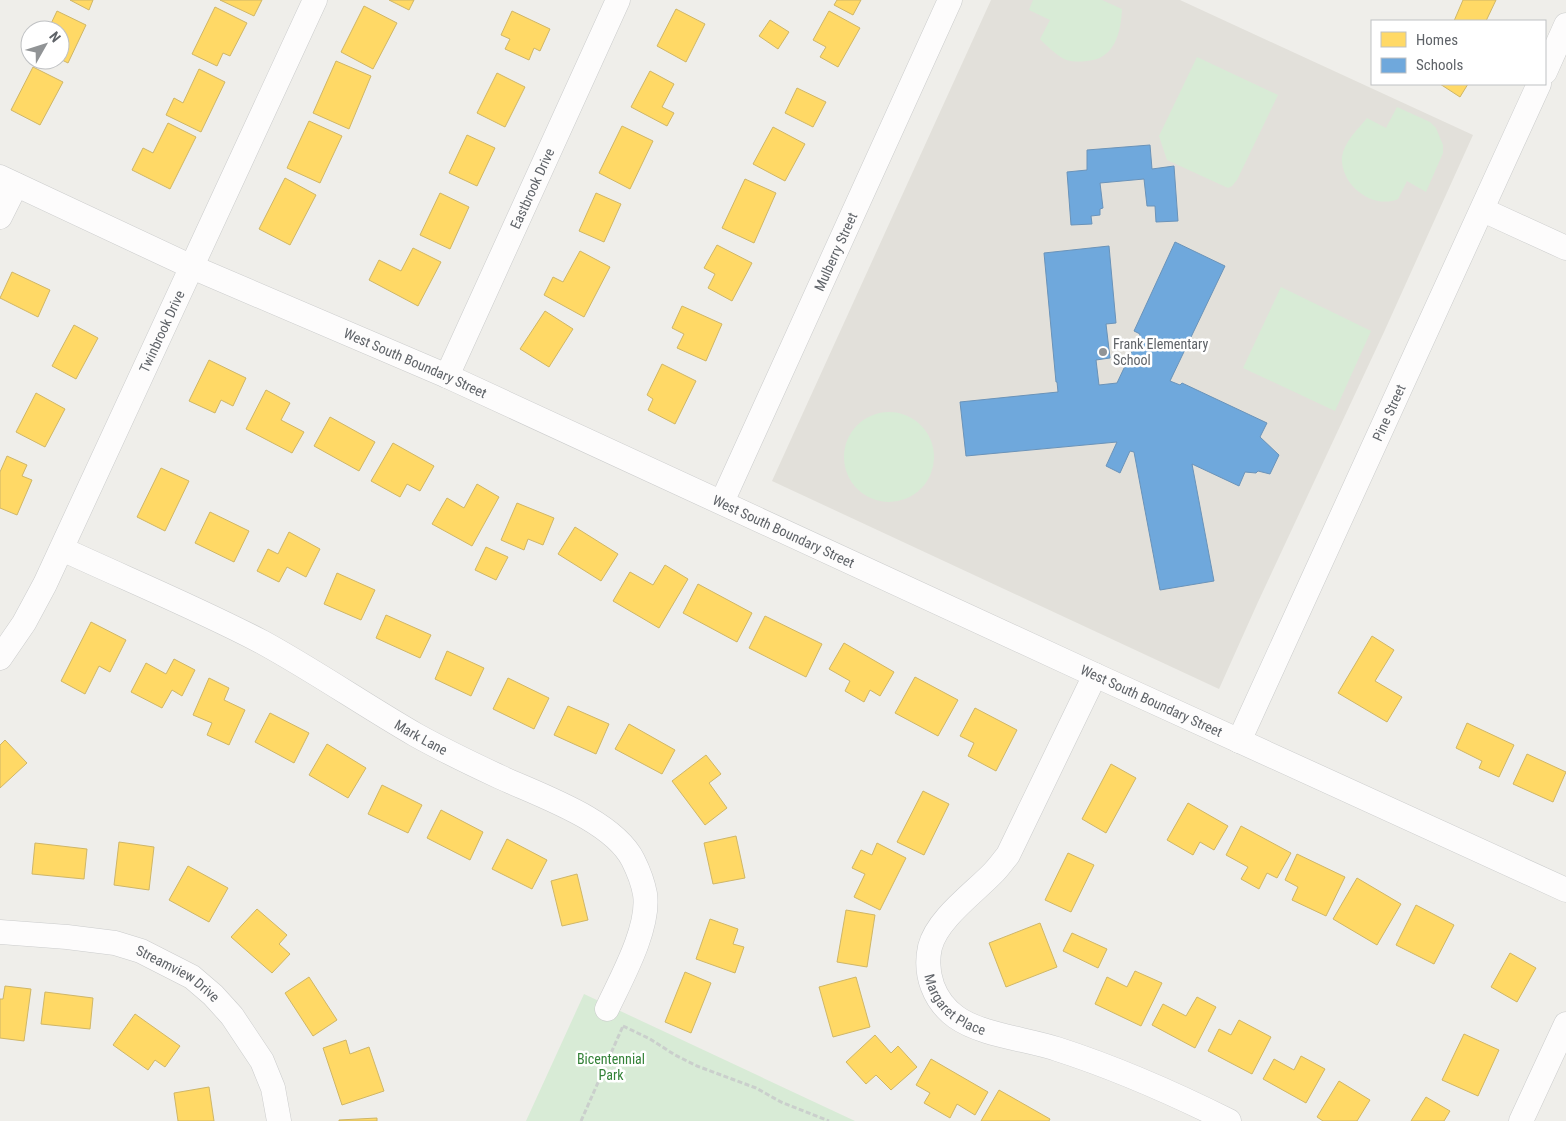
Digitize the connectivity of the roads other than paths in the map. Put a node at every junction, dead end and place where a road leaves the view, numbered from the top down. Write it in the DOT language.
graph roads {
  1 [pos="315,0"];
  2 [pos="618,0"];
  3 [pos="950,0"];
  4 [pos="1566,24"];
  5 [pos="1546,70"];
  6 [pos="1539,85"];
  7 [pos="8,181"];
  8 [pos="1483,210"];
  9 [pos="0,217"];
  10 [pos="1566,248"];
  11 [pos="192,267"];
  12 [pos="447,376"];
  13 [pos="722,502"];
  14 [pos="62,549"];
  15 [pos="0,658"];
  16 [pos="1095,675"];
  17 [pos="1239,741"];
  18 [pos="1566,890"];
  19 [pos="0,932"];
  20 [pos="617,1014"];
  21 [pos="1566,1024"];
  22 [pos="279,1121"];
  23 [pos="1229,1121"];
  24 [pos="1521,1121"];
  1 -- 11 [label="street, Twinbrook Drive"];
  2 -- 12 [label="street, Eastbrook Drive"];
  3 -- 13 [label="street, Mulberry Street"];
  4 -- 5 [label="street"];
  6 -- 8 [label="street, Pine Street"];
  7 -- 9 [label="street"];
  7 -- 11 [label="street, West South Boundary Street"];
  8 -- 10 [label="street"];
  8 -- 17 [label="street, Pine Street"];
  11 -- 12 [label="street, West South Boundary Street"];
  11 -- 14 [label="street, Twinbrook Drive"];
  12 -- 13 [label="street, West South Boundary Street"];
  13 -- 16 [label="street, West South Boundary Street"];
  14 -- 15 [label="street, Twinbrook Drive"];
  14 -- 20 [label="street, Mark Lane"];
  16 -- 17 [label="street, West South Boundary Street"];
  16 -- 23 [label="street, Margaret Place"];
  17 -- 18 [label="street, West South Boundary Street"];
  19 -- 22 [label="street, Streamview Drive"];
  21 -- 24 [label="street"];
}
